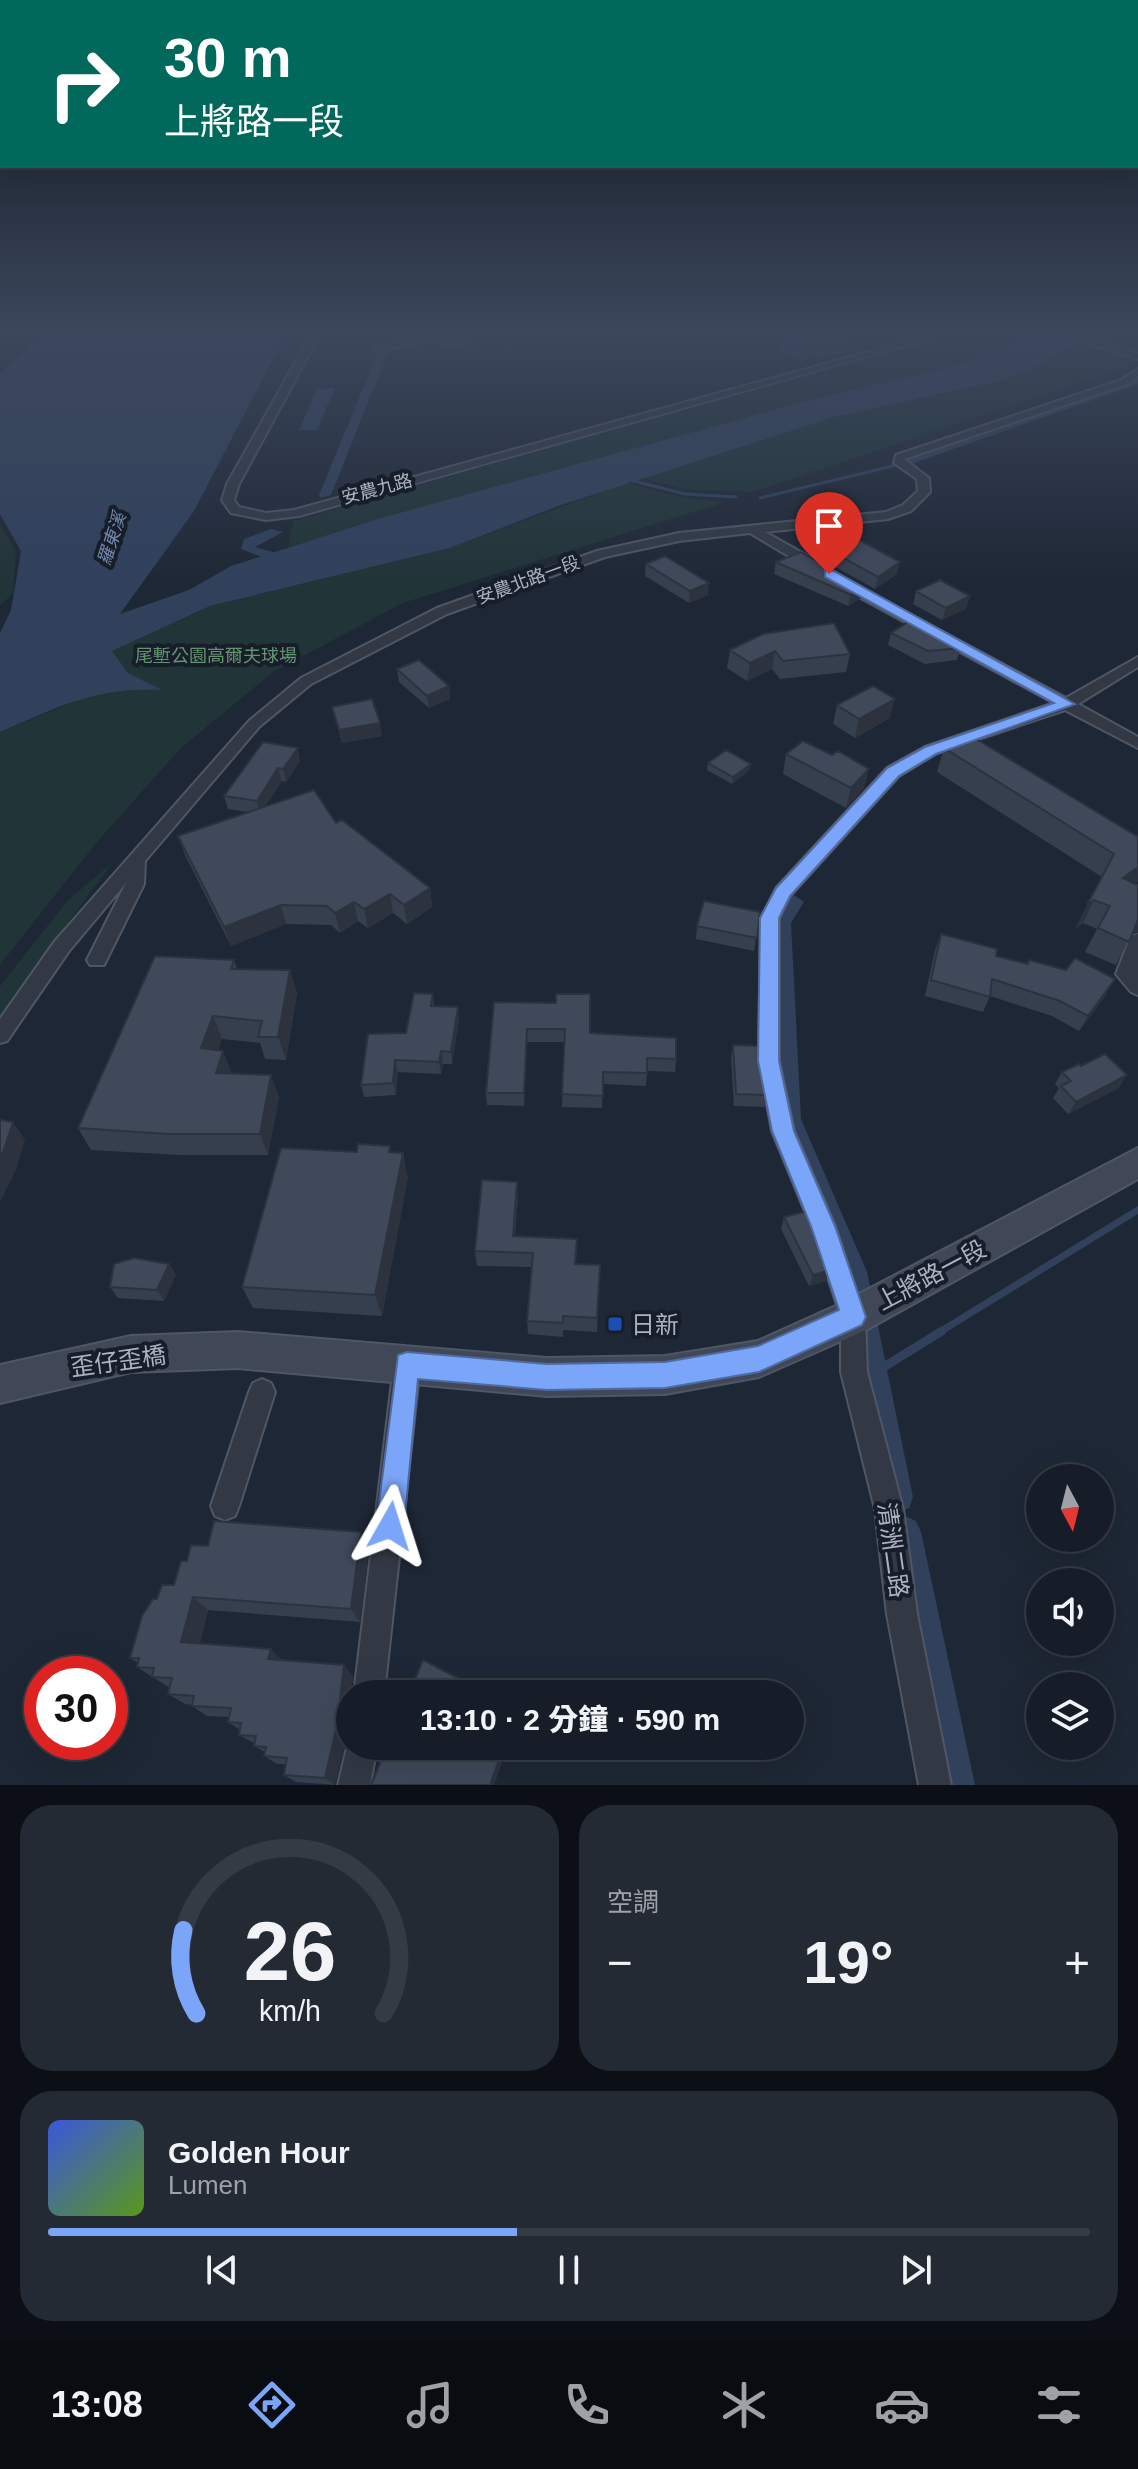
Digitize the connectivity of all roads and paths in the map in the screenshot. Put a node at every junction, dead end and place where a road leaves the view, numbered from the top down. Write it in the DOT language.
graph roads {
  1 [pos="268,419"];
  2 [pos="630,419"];
  3 [pos="1013,419"];
  4 [pos="750,528"];
  5 [pos="1138,661"];
  6 [pos="1067,704"];
  7 [pos="1138,743"];
  8 [pos="137,862"];
  9 [pos="1138,941"];
  10 [pos="97,960"];
  11 [pos="1132,980"];
  12 [pos="0,1035"];
  13 [pos="1135,1167"];
  14 [pos="853,1317"];
  15 [pos="238,1350"];
  16 [pos="407,1365"];
  17 [pos="0,1384"];
  18 [pos="262,1392"];
  19 [pos="225,1506"];
  20 [pos="371,1680"];
  21 [pos="358,1760"];
  22 [pos="354,1785"];
  23 [pos="935,1785"];
  1 -- 2 [label="street, 安農九路"];
  3 -- 4 [label="street, 安農北路一段"];
  4 -- 6 [label="street"];
  4 -- 8 [label="street, 安農北路一段"];
  5 -- 6 [label="street, 清洲二路"];
  6 -- 7 [label="street"];
  6 -- 14 [label="street, 清洲二路"];
  8 -- 10 [label="street"];
  8 -- 12 [label="street, 安農北路一段"];
  9 -- 11 [label="street"];
  13 -- 14 [label="main road, 上將路一段"];
  14 -- 16 [label="main road, 上將路一段"];
  14 -- 23 [label="street, 清洲二路"];
  15 -- 16 [label="main road, 上將路一段"];
  15 -- 17 [label="main road, 歪仔歪橋"];
  16 -- 20 [label="street"];
  18 -- 19 [label="street"];
  21 -- 22 [label="street"];
}
